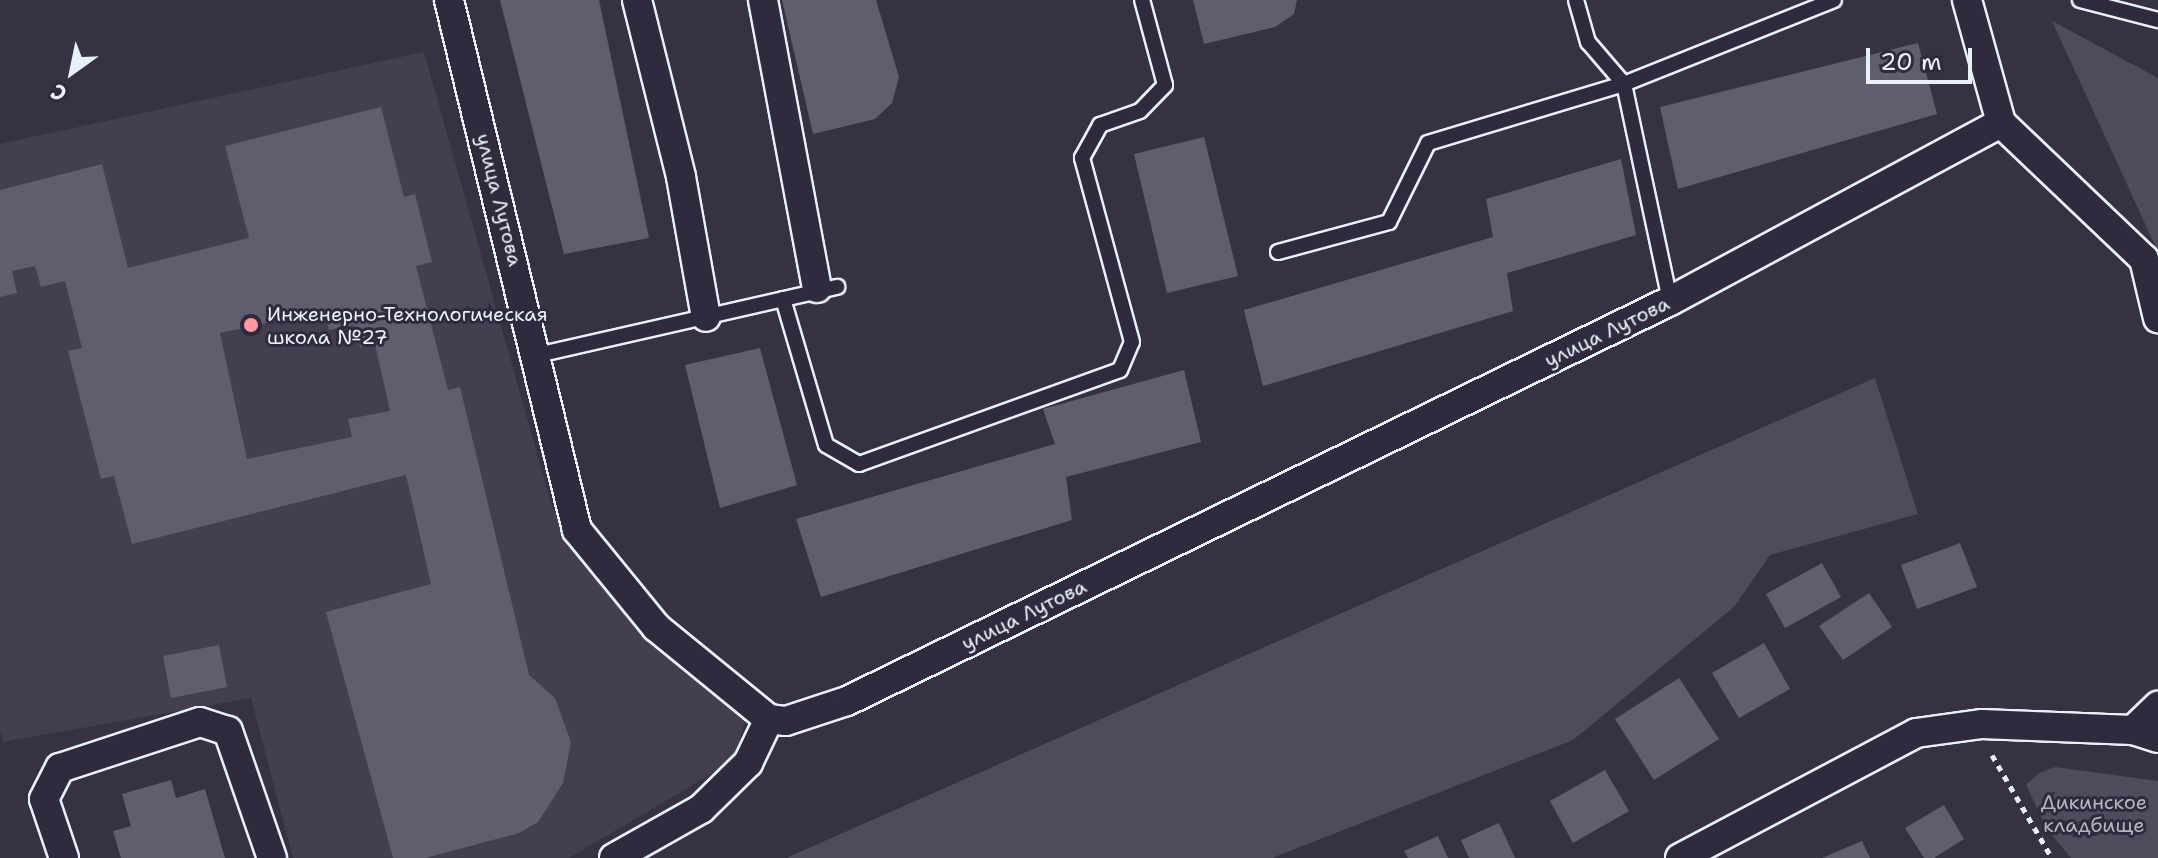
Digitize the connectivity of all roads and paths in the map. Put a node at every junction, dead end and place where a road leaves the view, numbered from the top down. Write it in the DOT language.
graph roads {
  1 [pos="449,0"];
  2 [pos="637,0"];
  3 [pos="763,0"];
  4 [pos="1142,0"];
  5 [pos="1576,0"];
  6 [pos="1834,0"];
  7 [pos="1967,0"];
  8 [pos="2090,1"];
  9 [pos="2158,20"];
  10 [pos="1624,84"];
  11 [pos="2001,123"];
  12 [pos="1278,252"];
  13 [pos="827,288"];
  14 [pos="783,299"];
  15 [pos="1670,301"];
  16 [pos="706,317"];
  17 [pos="2158,318"];
  18 [pos="537,355"];
  19 [pos="2158,706"];
  20 [pos="769,719"];
  21 [pos="1982,724"];
  22 [pos="2146,734"];
  23 [pos="64,858"];
  24 [pos="272,858"];
  25 [pos="614,858"];
  26 [pos="1680,858"];
  27 [pos="2052,858"];
  1 -- 18 [label="street, улица Лутова"];
  2 -- 16 [label="street"];
  3 -- 13 [label="street"];
  4 -- 14 [label="lane"];
  5 -- 10 [label="lane"];
  6 -- 10 [label="lane"];
  7 -- 11 [label="street"];
  8 -- 9 [label="lane"];
  10 -- 12 [label="lane"];
  10 -- 15 [label="lane"];
  11 -- 15 [label="street, улица Лутова"];
  11 -- 17 [label="street"];
  13 -- 14 [label="lane"];
  14 -- 16 [label="lane"];
  15 -- 20 [label="street, улица Лутова"];
  16 -- 18 [label="lane"];
  18 -- 20 [label="street, улица Лутова"];
  19 -- 22 [label="street"];
  20 -- 25 [label="street"];
  21 -- 22 [label="street"];
  21 -- 26 [label="street"];
  21 -- 27 [label="path"];
  23 -- 24 [label="street"];
}
